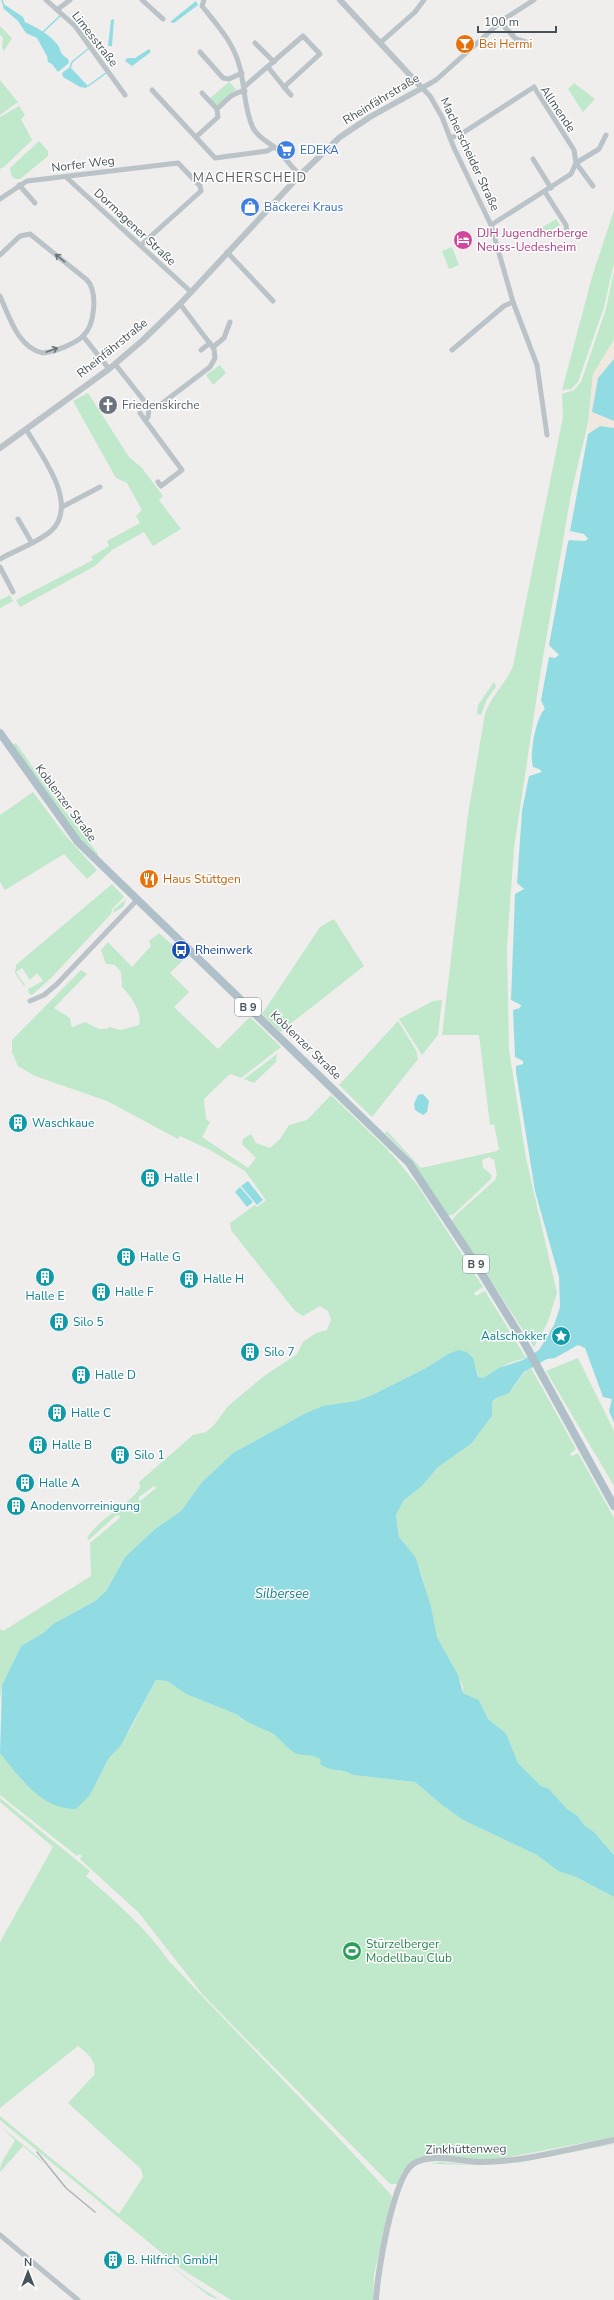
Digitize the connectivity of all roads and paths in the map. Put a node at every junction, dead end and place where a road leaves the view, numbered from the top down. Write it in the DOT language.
graph roads {
  1 [pos="46,0"];
  2 [pos="70,0"];
  3 [pos="142,0"];
  4 [pos="204,0"];
  5 [pos="340,0"];
  6 [pos="424,0"];
  7 [pos="534,0"];
  8 [pos="58,9"];
  9 [pos="163,19"];
  10 [pos="500,22"];
  11 [pos="526,42"];
  12 [pos="255,43"];
  13 [pos="380,43"];
  14 [pos="200,52"];
  15 [pos="274,62"];
  16 [pos="268,67"];
  17 [pos="242,74"];
  18 [pos="284,87"];
  19 [pos="422,88"];
  20 [pos="244,89"];
  21 [pos="152,90"];
  22 [pos="202,93"];
  23 [pos="125,95"];
  24 [pos="292,95"];
  25 [pos="217,109"];
  26 [pos="606,135"];
  27 [pos="196,137"];
  28 [pos="450,138"];
  29 [pos="274,147"];
  30 [pos="533,159"];
  31 [pos="576,163"];
  32 [pos="300,175"];
  33 [pos="66,177"];
  34 [pos="19,185"];
  35 [pos="593,186"];
  36 [pos="551,188"];
  37 [pos="545,192"];
  38 [pos="0,199"];
  39 [pos="35,203"];
  40 [pos="491,225"];
  41 [pos="567,233"];
  42 [pos="141,246"];
  43 [pos="227,252"];
  44 [pos="0,255"];
  45 [pos="191,292"];
  46 [pos="0,296"];
  47 [pos="273,301"];
  48 [pos="513,302"];
  49 [pos="180,304"];
  50 [pos="230,322"];
  51 [pos="83,336"];
  52 [pos="211,345"];
  53 [pos="202,350"];
  54 [pos="452,350"];
  55 [pos="115,364"];
  56 [pos="109,369"];
  57 [pos="148,407"];
  58 [pos="140,413"];
  59 [pos="145,420"];
  60 [pos="26,429"];
  61 [pos="547,435"];
  62 [pos="0,448"];
  63 [pos="158,482"];
  64 [pos="100,487"];
  65 [pos="62,507"];
  66 [pos="18,519"];
  67 [pos="32,542"];
  68 [pos="0,559"];
  69 [pos="0,568"];
  70 [pos="13,592"];
  71 [pos="0,733"];
  72 [pos="137,900"];
  73 [pos="30,1001"];
  74 [pos="614,1506"];
  75 [pos="614,2140"];
  76 [pos="0,2235"];
  77 [pos="78,2300"];
  78 [pos="376,2300"];
  1 -- 8 [label="street, Limesstraße"];
  2 -- 8 [label="street"];
  3 -- 9 [label="street"];
  4 -- 17 [label="street"];
  5 -- 13 [label="street, Macherscheider Straße"];
  6 -- 13 [label="street"];
  7 -- 10 [label="street, Rheinfährstraße"];
  8 -- 23 [label="street, Limesstraße"];
  10 -- 11 [label="street"];
  10 -- 19 [label="street, Rheinfährstraße"];
  12 -- 15 [label="street"];
  13 -- 19 [label="street, Macherscheider Straße"];
  14 -- 17 [label="street"];
  15 -- 16 [label="street"];
  15 -- 18 [label="street"];
  16 -- 18 [label="street"];
  16 -- 20 [label="street"];
  17 -- 20 [label="street"];
  18 -- 24 [label="street"];
  19 -- 28 [label="street, Macherscheider Straße"];
  19 -- 32 [label="street, Rheinfährstraße"];
  20 -- 25 [label="street"];
  20 -- 29 [label="street"];
  21 -- 27 [label="street"];
  22 -- 25 [label="street"];
  25 -- 27 [label="street"];
  26 -- 31 [label="street"];
  27 -- 29 [label="street"];
  28 -- 31 [label="street, Allmende"];
  28 -- 40 [label="street, Macherscheider Straße"];
  29 -- 32 [label="street"];
  30 -- 36 [label="street"];
  31 -- 35 [label="street, Allmende"];
  31 -- 36 [label="street"];
  32 -- 43 [label="street, Rheinfährstraße"];
  33 -- 34 [label="street, Norfer Weg"];
  33 -- 42 [label="street, Dormagener Straße"];
  33 -- 42 [label="street, Norfer Weg"];
  34 -- 38 [label="street, Norfer Weg"];
  34 -- 39 [label="street"];
  36 -- 37 [label="street"];
  37 -- 40 [label="street"];
  37 -- 41 [label="street"];
  40 -- 48 [label="street, Macherscheider Straße"];
  42 -- 45 [label="street, Dormagener Straße"];
  43 -- 45 [label="street, Rheinfährstraße"];
  43 -- 47 [label="street"];
  51 -- 44 [label="street, one-way"];
  45 -- 49 [label="street, Rheinfährstraße"];
  46 -- 51 [label="street, one-way"];
  48 -- 54 [label="street"];
  48 -- 61 [label="street, Macherscheider Straße"];
  49 -- 52 [label="street"];
  49 -- 55 [label="street, Rheinfährstraße"];
  50 -- 52 [label="street"];
  51 -- 56 [label="street"];
  52 -- 53 [label="street"];
  52 -- 57 [label="street"];
  55 -- 56 [label="street, Rheinfährstraße"];
  55 -- 57 [label="street"];
  56 -- 60 [label="street, Rheinfährstraße"];
  57 -- 59 [label="street"];
  58 -- 59 [label="street"];
  59 -- 63 [label="street"];
  60 -- 62 [label="street, Rheinfährstraße"];
  60 -- 65 [label="street"];
  64 -- 65 [label="street"];
  65 -- 67 [label="street"];
  66 -- 67 [label="street"];
  67 -- 68 [label="street"];
  69 -- 70 [label="street"];
  71 -- 72 [label="main road, Koblenzer Straße / B 9"];
  72 -- 73 [label="street"];
  72 -- 74 [label="main road, Koblenzer Straße / B 9"];
  75 -- 78 [label="street, Zinkhüttenweg"];
  76 -- 77 [label="street"];
}
